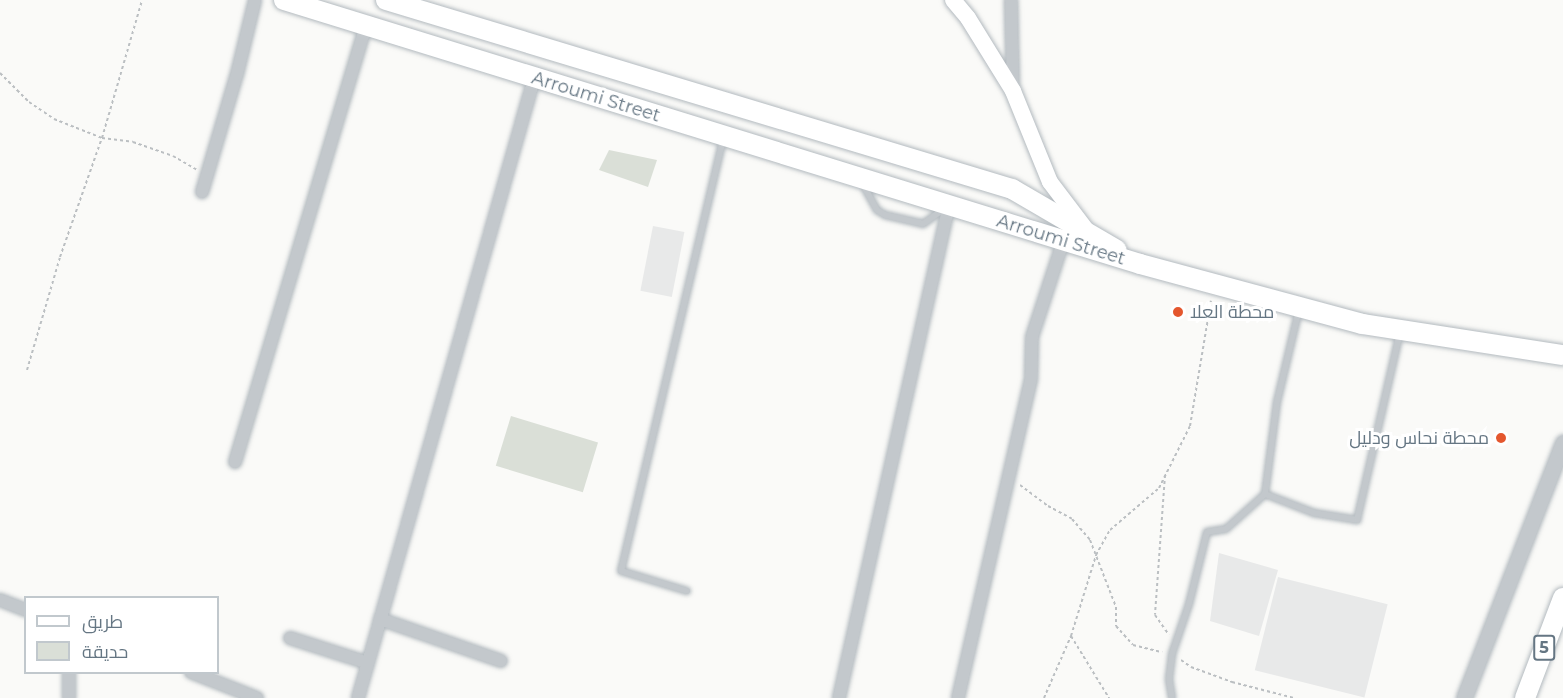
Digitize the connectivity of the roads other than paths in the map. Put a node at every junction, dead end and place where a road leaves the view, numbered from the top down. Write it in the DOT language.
graph roads {
  1 [pos="255,0"];
  2 [pos="284,0"];
  3 [pos="386,0"];
  4 [pos="953,0"];
  5 [pos="1011,0"];
  6 [pos="434,7"];
  7 [pos="366,24"];
  8 [pos="534,79"];
  9 [pos="1013,91"];
  10 [pos="724,135"];
  11 [pos="859,177"];
  12 [pos="202,192"];
  13 [pos="949,205"];
  14 [pos="1089,234"];
  15 [pos="1063,242"];
  16 [pos="1140,264"];
  17 [pos="1300,307"];
  18 [pos="1401,330"];
  19 [pos="1563,355"];
  20 [pos="1563,443"];
  21 [pos="235,462"];
  22 [pos="1265,494"];
  23 [pos="687,591"];
  24 [pos="1563,598"];
  25 [pos="0,600"];
  26 [pos="24,609"];
  27 [pos="380,619"];
  28 [pos="290,638"];
  29 [pos="501,661"];
  30 [pos="368,663"];
  31 [pos="69,674"];
  32 [pos="195,674"];
  33 [pos="69,698"];
  34 [pos="257,698"];
  35 [pos="358,698"];
  36 [pos="839,698"];
  37 [pos="958,698"];
  38 [pos="1172,698"];
  39 [pos="1464,698"];
  40 [pos="1525,698"];
  1 -- 12 [label="street"];
  2 -- 7 [label="main road, Arroumi Street"];
  3 -- 6 [label="main road, Arroumi Street"];
  4 -- 9 [label="main road"];
  5 -- 9 [label="street"];
  6 -- 14 [label="main road, Arroumi Street"];
  7 -- 8 [label="main road, Arroumi Street"];
  7 -- 21 [label="street"];
  8 -- 10 [label="main road, Arroumi Street"];
  8 -- 27 [label="street"];
  9 -- 14 [label="main road"];
  10 -- 11 [label="main road, Arroumi Street"];
  10 -- 23 [label="lane"];
  11 -- 13 [label="main road, Arroumi Street"];
  11 -- 13 [label="lane"];
  13 -- 15 [label="main road, Arroumi Street"];
  13 -- 36 [label="street"];
  14 -- 16 [label="main road, Arroumi Street"];
  15 -- 16 [label="main road, Arroumi Street"];
  15 -- 37 [label="street"];
  16 -- 17 [label="main road"];
  17 -- 18 [label="main road"];
  17 -- 22 [label="lane"];
  18 -- 19 [label="main road"];
  18 -- 22 [label="lane"];
  20 -- 39 [label="street"];
  22 -- 38 [label="lane"];
  24 -- 40 [label="main road, 5"];
  25 -- 26 [label="street"];
  27 -- 29 [label="street"];
  27 -- 30 [label="street"];
  28 -- 30 [label="street"];
  30 -- 35 [label="street"];
  31 -- 33 [label="street"];
  32 -- 34 [label="street"];
}
